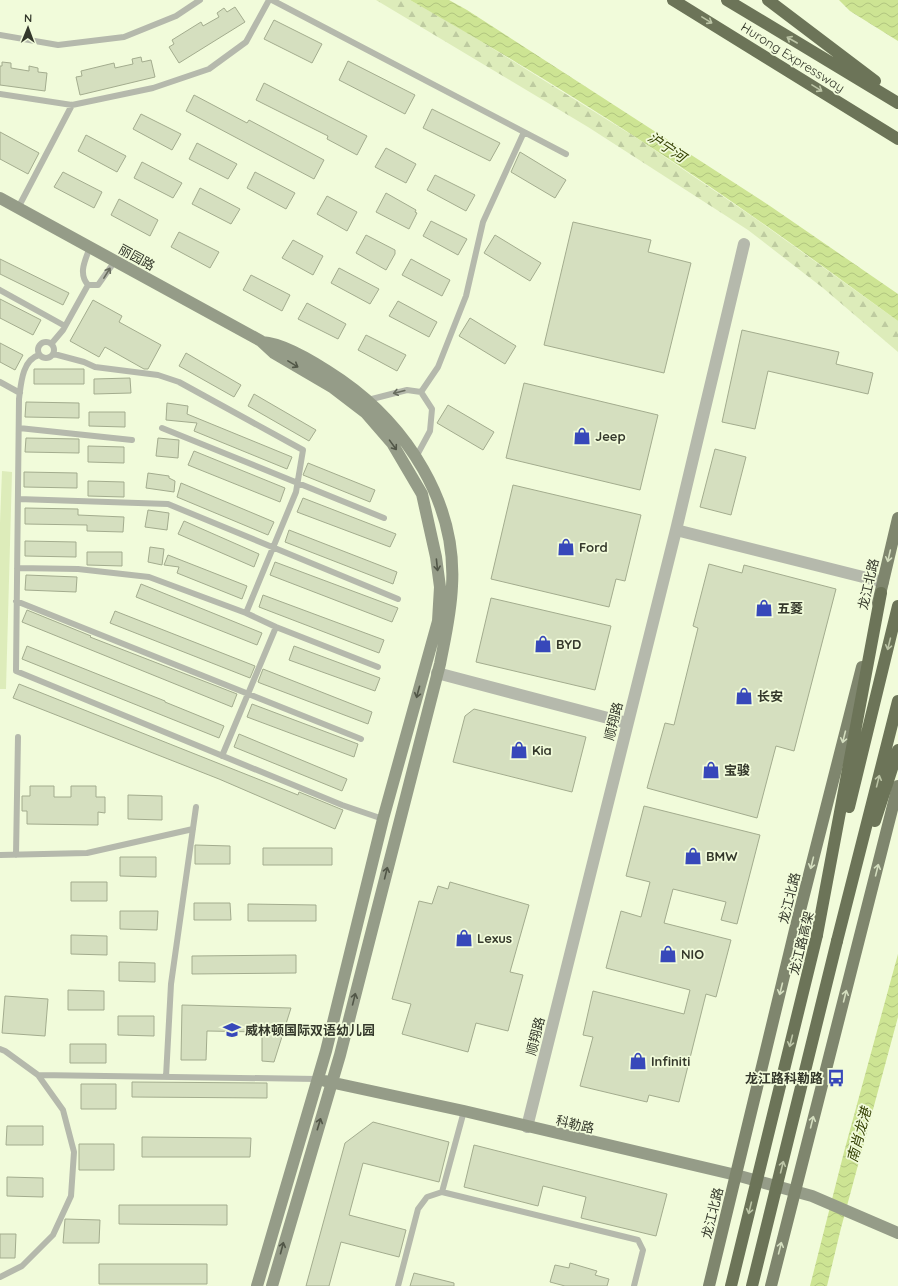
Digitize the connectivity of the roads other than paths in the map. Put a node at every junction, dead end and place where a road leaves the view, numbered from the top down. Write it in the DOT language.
graph roads {
  1 [pos="200,0"];
  2 [pos="271,0"];
  3 [pos="673,0"];
  4 [pos="727,0"];
  5 [pos="768,0"];
  6 [pos="0,35"];
  7 [pos="0,94"];
  8 [pos="898,99"];
  9 [pos="898,102"];
  10 [pos="72,105"];
  11 [pos="524,132"];
  12 [pos="898,138"];
  13 [pos="566,154"];
  14 [pos="0,198"];
  15 [pos="18,208"];
  16 [pos="744,244"];
  17 [pos="90,247"];
  18 [pos="114,261"];
  19 [pos="88,285"];
  20 [pos="0,290"];
  21 [pos="65,326"];
  22 [pos="261,341"];
  23 [pos="52,343"];
  24 [pos="39,354"];
  25 [pos="54,354"];
  26 [pos="0,382"];
  27 [pos="421,392"];
  28 [pos="20,393"];
  29 [pos="368,400"];
  30 [pos="19,428"];
  31 [pos="162,428"];
  32 [pos="132,440"];
  33 [pos="416,457"];
  34 [pos="297,483"];
  35 [pos="18,499"];
  36 [pos="384,518"];
  37 [pos="898,518"];
  38 [pos="676,530"];
  39 [pos="274,548"];
  40 [pos="17,568"];
  41 [pos="882,587"];
  42 [pos="398,599"];
  43 [pos="16,601"];
  44 [pos="898,606"];
  45 [pos="246,613"];
  46 [pos="276,627"];
  47 [pos="378,667"];
  48 [pos="437,673"];
  49 [pos="248,694"];
  50 [pos="898,701"];
  51 [pos="627,723"];
  52 [pos="18,737"];
  53 [pos="361,739"];
  54 [pos="898,750"];
  55 [pos="222,756"];
  56 [pos="898,786"];
  57 [pos="196,807"];
  58 [pos="383,819"];
  59 [pos="193,829"];
  60 [pos="0,855"];
  61 [pos="16,855"];
  62 [pos="817,935"];
  63 [pos="837,941"];
  64 [pos="0,1049"];
  65 [pos="38,1075"];
  66 [pos="166,1077"];
  67 [pos="317,1079"];
  68 [pos="331,1082"];
  69 [pos="464,1111"];
  70 [pos="527,1127"];
  71 [pos="736,1175"];
  72 [pos="442,1192"];
  73 [pos="794,1192"];
  74 [pos="898,1234"];
  75 [pos="0,1278"];
  76 [pos="257,1286"];
  77 [pos="272,1286"];
  78 [pos="398,1286"];
  79 [pos="634,1286"];
  80 [pos="709,1286"];
  81 [pos="731,1286"];
  82 [pos="752,1286"];
  83 [pos="771,1286"];
  1 -- 6 [label="lane"];
  2 -- 10 [label="lane"];
  2 -- 11 [label="lane"];
  3 -- 12 [label="highway, Hurong Expressway, one-way"];
  9 -- 4 [label="highway, Hurong Expressway, one-way"];
  5 -- 8 [label="highway"];
  7 -- 10 [label="lane"];
  10 -- 15 [label="lane"];
  11 -- 13 [label="lane"];
  11 -- 27 [label="lane"];
  14 -- 15 [label="street, 丽园路"];
  15 -- 17 [label="street, 丽园路"];
  16 -- 38 [label="street, 顺翔路"];
  17 -- 18 [label="street, 丽园路"];
  17 -- 19 [label="lane"];
  19 -- 18 [label="lane, one-way"];
  18 -- 22 [label="street, 丽园路"];
  19 -- 21 [label="lane"];
  20 -- 21 [label="lane"];
  21 -- 23 [label="lane"];
  22 -- 29 [label="street"];
  22 -- 58 [label="street, one-way"];
  23 -- 24 [label="lane"];
  23 -- 25 [label="lane"];
  24 -- 25 [label="lane"];
  24 -- 28 [label="lane"];
  25 -- 34 [label="lane"];
  26 -- 28 [label="lane"];
  27 -- 29 [label="lane, one-way"];
  27 -- 33 [label="lane"];
  28 -- 30 [label="lane"];
  29 -- 33 [label="street"];
  30 -- 32 [label="lane"];
  30 -- 35 [label="lane"];
  31 -- 34 [label="lane"];
  33 -- 48 [label="street"];
  34 -- 36 [label="lane"];
  34 -- 39 [label="lane"];
  35 -- 39 [label="lane"];
  35 -- 40 [label="lane"];
  37 -- 41 [label="main road, 龙江北路, one-way"];
  38 -- 41 [label="street"];
  38 -- 51 [label="street, 顺翔路"];
  39 -- 42 [label="lane"];
  39 -- 45 [label="lane"];
  40 -- 43 [label="lane"];
  40 -- 45 [label="lane"];
  41 -- 62 [label="highway"];
  41 -- 71 [label="main road, 龙江北路, one-way"];
  43 -- 49 [label="lane"];
  43 -- 55 [label="lane"];
  44 -- 62 [label="highway, 龙江路高架, one-way"];
  45 -- 46 [label="lane"];
  46 -- 47 [label="lane"];
  46 -- 49 [label="lane"];
  48 -- 51 [label="street"];
  68 -- 48 [label="street, one-way"];
  49 -- 53 [label="lane"];
  49 -- 55 [label="lane"];
  63 -- 50 [label="highway, one-way"];
  51 -- 70 [label="street, 顺翔路"];
  52 -- 61 [label="lane"];
  54 -- 63 [label="highway"];
  55 -- 58 [label="lane"];
  73 -- 56 [label="main road, one-way"];
  57 -- 59 [label="lane"];
  58 -- 67 [label="street"];
  59 -- 61 [label="lane"];
  59 -- 66 [label="lane"];
  60 -- 61 [label="lane"];
  62 -- 81 [label="highway, 龙江路高架, one-way, bridge"];
  82 -- 63 [label="highway, one-way, bridge"];
  64 -- 65 [label="lane"];
  65 -- 66 [label="lane"];
  65 -- 75 [label="lane"];
  66 -- 67 [label="lane"];
  67 -- 68 [label="street, 科勒路"];
  67 -- 76 [label="street"];
  68 -- 69 [label="street, 科勒路"];
  77 -- 68 [label="street, one-way"];
  69 -- 70 [label="street, 科勒路"];
  69 -- 72 [label="lane"];
  70 -- 71 [label="street, 科勒路"];
  71 -- 73 [label="street, 科勒路"];
  71 -- 80 [label="main road, 龙江北路"];
  72 -- 78 [label="lane"];
  72 -- 79 [label="lane"];
  73 -- 74 [label="street, 科勒路"];
  83 -- 73 [label="main road, one-way"];
}
